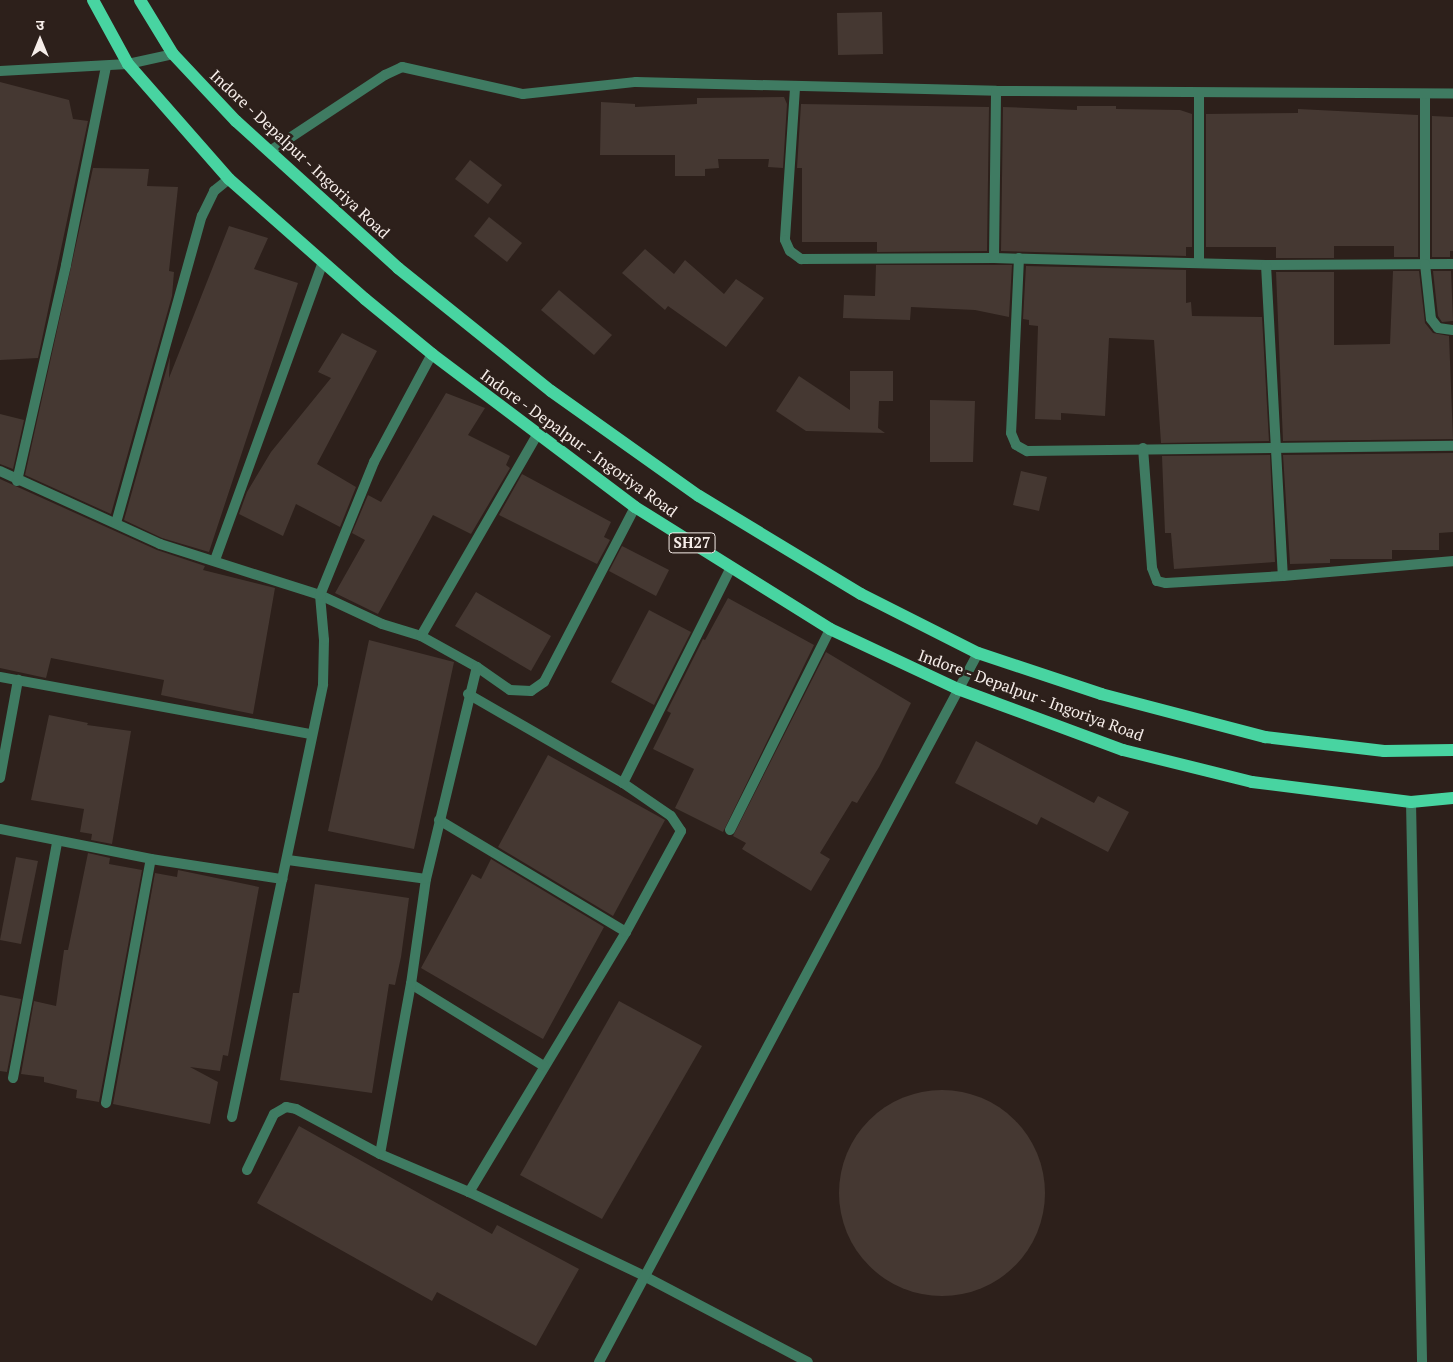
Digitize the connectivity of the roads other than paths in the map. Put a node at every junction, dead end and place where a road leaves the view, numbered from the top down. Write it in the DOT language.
graph roads {
  1 [pos="93,0"];
  2 [pos="140,0"];
  3 [pos="173,54"];
  4 [pos="128,64"];
  5 [pos="106,66"];
  6 [pos="0,71"];
  7 [pos="795,88"];
  8 [pos="996,91"];
  9 [pos="1199,93"];
  10 [pos="1453,93"];
  11 [pos="1425,94"];
  12 [pos="270,151"];
  13 [pos="228,178"];
  14 [pos="994,258"];
  15 [pos="1019,258"];
  16 [pos="323,262"];
  17 [pos="1199,263"];
  18 [pos="1426,264"];
  19 [pos="1453,264"];
  20 [pos="1266,265"];
  21 [pos="1453,330"];
  22 [pos="432,354"];
  23 [pos="537,435"];
  24 [pos="1453,446"];
  25 [pos="1142,448"];
  26 [pos="1276,448"];
  27 [pos="0,472"];
  28 [pos="17,481"];
  29 [pos="635,507"];
  30 [pos="116,523"];
  31 [pos="216,560"];
  32 [pos="1453,561"];
  33 [pos="731,567"];
  34 [pos="1283,576"];
  35 [pos="320,595"];
  36 [pos="830,629"];
  37 [pos="421,636"];
  38 [pos="978,653"];
  39 [pos="477,667"];
  40 [pos="0,677"];
  41 [pos="18,680"];
  42 [pos="958,689"];
  43 [pos="468,694"];
  44 [pos="311,734"];
  45 [pos="4,737"];
  46 [pos="1453,750"];
  47 [pos="0,778"];
  48 [pos="623,783"];
  49 [pos="1453,798"];
  50 [pos="1411,802"];
  51 [pos="439,820"];
  52 [pos="0,830"];
  53 [pos="730,830"];
  54 [pos="57,842"];
  55 [pos="151,859"];
  56 [pos="288,860"];
  57 [pos="282,879"];
  58 [pos="426,879"];
  59 [pos="626,932"];
  60 [pos="411,984"];
  61 [pos="544,1066"];
  62 [pos="13,1078"];
  63 [pos="106,1103"];
  64 [pos="232,1117"];
  65 [pos="380,1154"];
  66 [pos="246,1170"];
  67 [pos="469,1192"];
  68 [pos="644,1276"];
  69 [pos="600,1362"];
  70 [pos="808,1362"];
  71 [pos="1422,1362"];
  1 -- 4 [label="main road, Indore - Depalpur - Ingoriya Road / SH27"];
  2 -- 3 [label="main road, Indore - Depalpur - Ingoriya Road / SH27"];
  3 -- 4 [label="street"];
  3 -- 12 [label="main road, Indore - Depalpur - Ingoriya Road / SH27"];
  4 -- 5 [label="street"];
  4 -- 13 [label="main road, Indore - Depalpur - Ingoriya Road / SH27"];
  5 -- 6 [label="street"];
  5 -- 28 [label="street"];
  7 -- 8 [label="street"];
  7 -- 12 [label="street"];
  7 -- 14 [label="street"];
  8 -- 9 [label="street"];
  8 -- 14 [label="street"];
  9 -- 11 [label="street"];
  9 -- 17 [label="street"];
  10 -- 11 [label="street"];
  11 -- 18 [label="street"];
  12 -- 38 [label="main road, Indore - Depalpur - Ingoriya Road / SH27"];
  13 -- 16 [label="main road, Indore - Depalpur - Ingoriya Road / SH27"];
  13 -- 30 [label="street"];
  14 -- 15 [label="street"];
  15 -- 17 [label="street"];
  15 -- 25 [label="street"];
  16 -- 22 [label="main road, Indore - Depalpur - Ingoriya Road / SH27"];
  16 -- 31 [label="street"];
  17 -- 20 [label="street"];
  18 -- 19 [label="street"];
  18 -- 20 [label="street"];
  18 -- 21 [label="street"];
  20 -- 26 [label="street"];
  22 -- 23 [label="main road, Indore - Depalpur - Ingoriya Road / SH27"];
  22 -- 35 [label="street"];
  23 -- 29 [label="main road, Indore - Depalpur - Ingoriya Road / SH27"];
  23 -- 37 [label="street"];
  24 -- 26 [label="street"];
  25 -- 26 [label="street"];
  25 -- 34 [label="street"];
  26 -- 34 [label="street"];
  27 -- 28 [label="street"];
  28 -- 30 [label="street"];
  29 -- 33 [label="main road, Indore - Depalpur - Ingoriya Road / SH27"];
  29 -- 39 [label="street"];
  30 -- 31 [label="street"];
  31 -- 35 [label="street"];
  32 -- 34 [label="street"];
  33 -- 36 [label="main road, Indore - Depalpur - Ingoriya Road / SH27"];
  33 -- 48 [label="street"];
  35 -- 37 [label="street"];
  35 -- 44 [label="street"];
  36 -- 42 [label="main road, Indore - Depalpur - Ingoriya Road / SH27"];
  36 -- 53 [label="street"];
  37 -- 39 [label="street"];
  38 -- 42 [label="street"];
  38 -- 46 [label="main road, Indore - Depalpur - Ingoriya Road / SH27"];
  39 -- 43 [label="street"];
  40 -- 41 [label="street"];
  41 -- 44 [label="street"];
  41 -- 45 [label="street"];
  42 -- 50 [label="main road, Indore - Depalpur - Ingoriya Road / SH27"];
  42 -- 68 [label="street"];
  43 -- 48 [label="street"];
  43 -- 51 [label="street"];
  44 -- 56 [label="street"];
  45 -- 47 [label="street"];
  48 -- 59 [label="street"];
  49 -- 50 [label="main road, Indore - Depalpur - Ingoriya Road / SH27"];
  50 -- 71 [label="street"];
  51 -- 58 [label="street"];
  51 -- 59 [label="street"];
  52 -- 54 [label="street"];
  54 -- 55 [label="street"];
  54 -- 62 [label="street"];
  55 -- 57 [label="street"];
  55 -- 63 [label="street"];
  56 -- 57 [label="street"];
  56 -- 58 [label="street"];
  57 -- 64 [label="street"];
  58 -- 60 [label="street"];
  59 -- 61 [label="street"];
  60 -- 61 [label="street"];
  60 -- 65 [label="street"];
  61 -- 67 [label="street"];
  65 -- 66 [label="street"];
  65 -- 67 [label="street"];
  67 -- 68 [label="street"];
  68 -- 69 [label="street"];
  68 -- 70 [label="street"];
}
